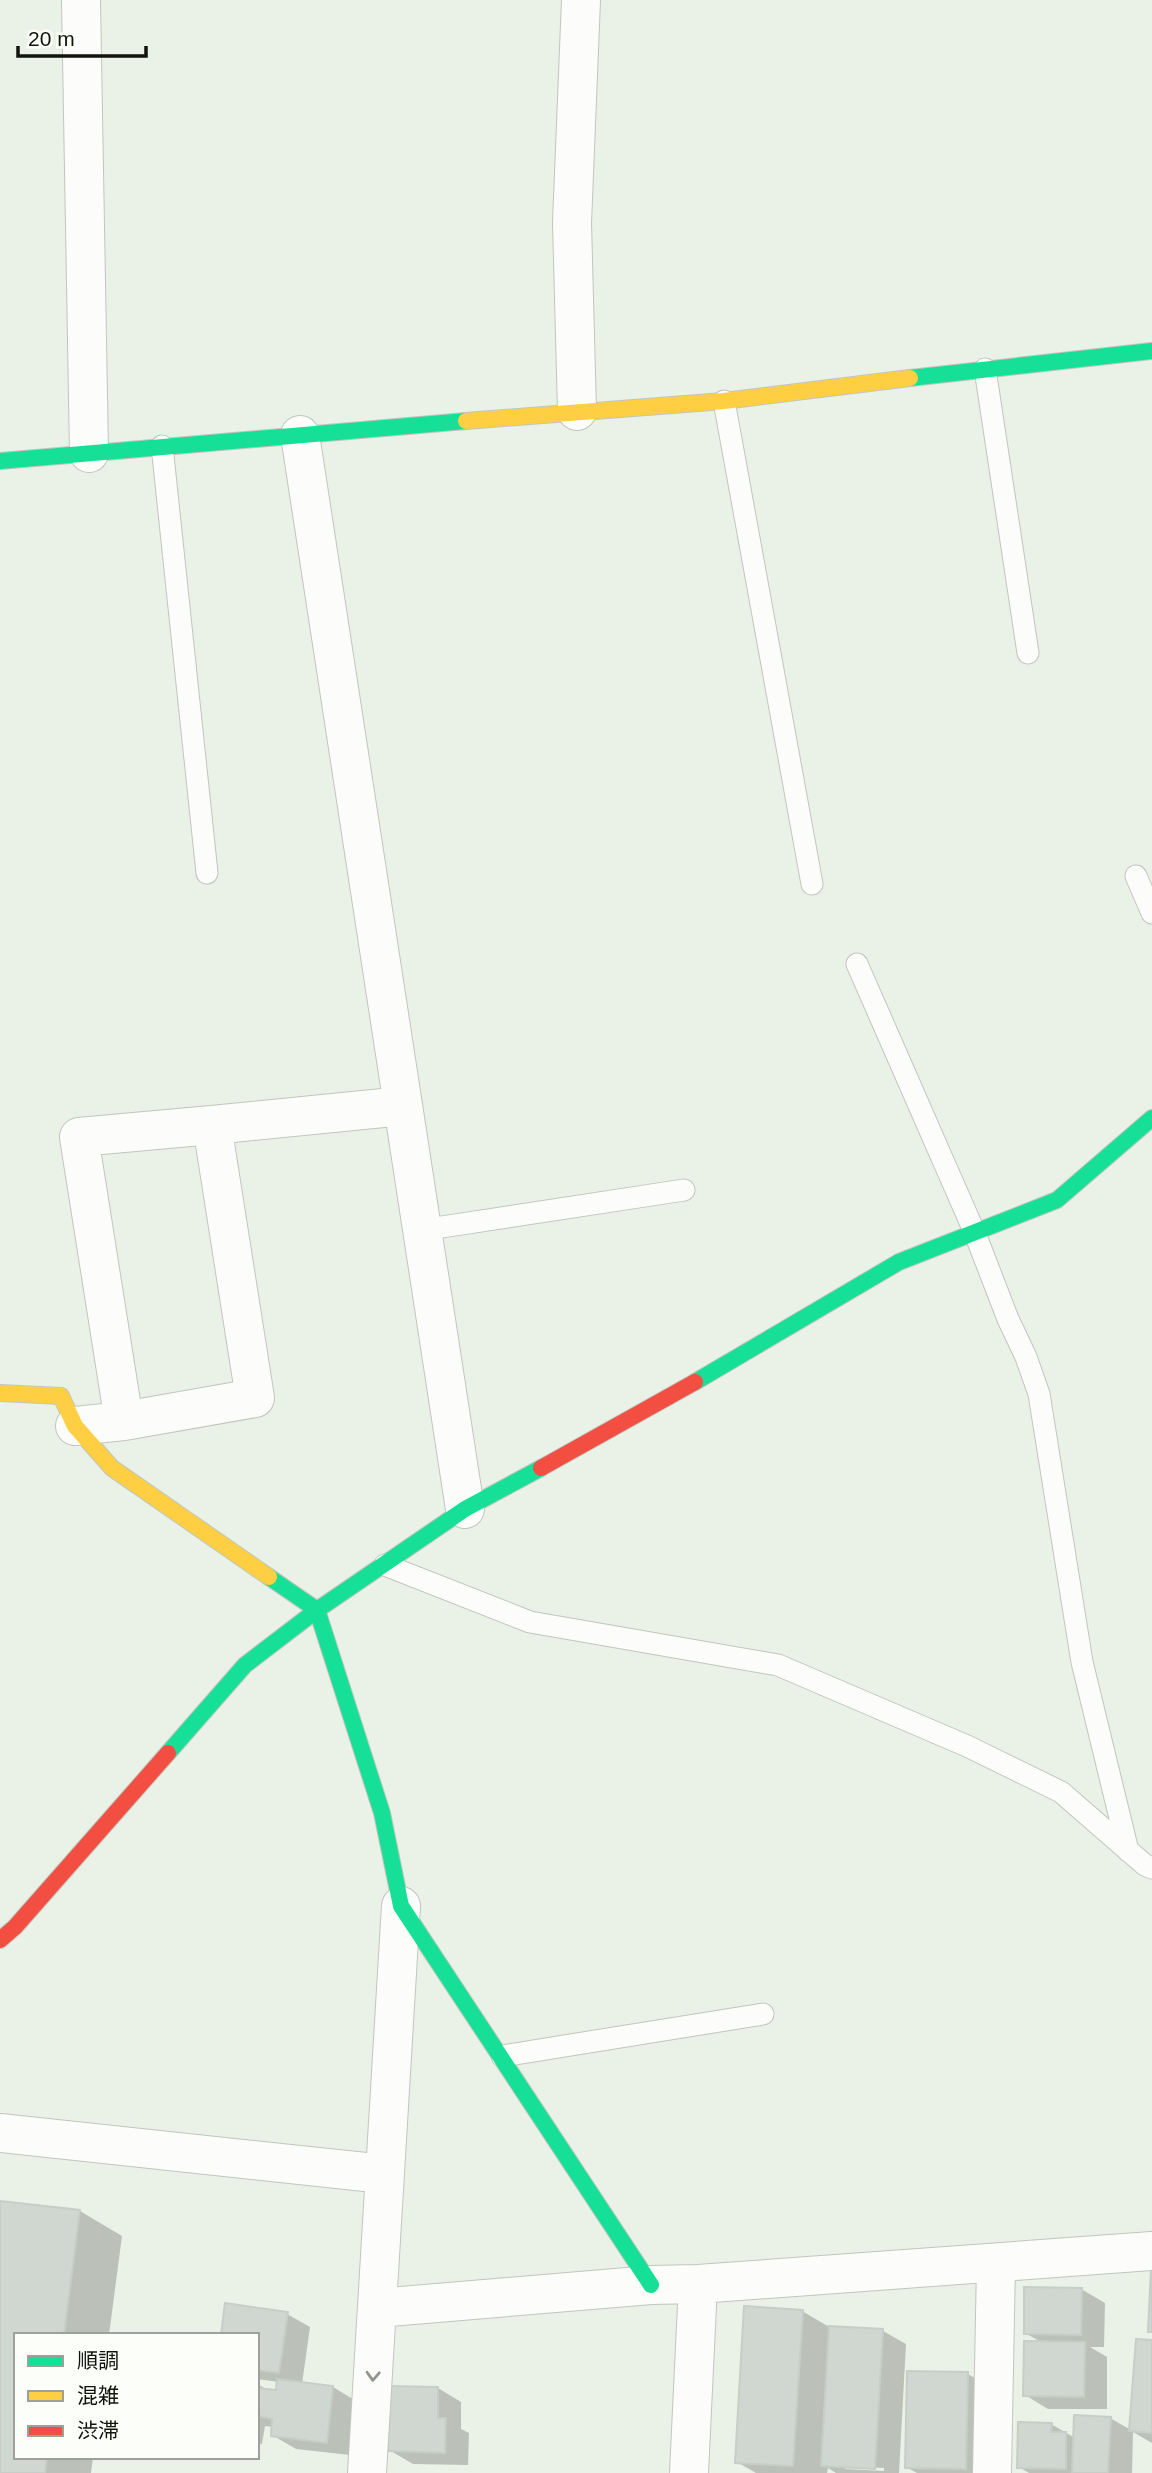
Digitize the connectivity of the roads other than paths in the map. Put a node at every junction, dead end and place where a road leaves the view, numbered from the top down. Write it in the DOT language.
graph roads {
  1 [pos="81,0"];
  2 [pos="581,0"];
  3 [pos="1152,351"];
  4 [pos="985,369"];
  5 [pos="724,401"];
  6 [pos="577,411"];
  7 [pos="300,435"];
  8 [pos="162,446"];
  9 [pos="89,453"];
  10 [pos="0,461"];
  11 [pos="1027,653"];
  12 [pos="207,873"];
  13 [pos="1136,876"];
  14 [pos="812,884"];
  15 [pos="1152,913"];
  16 [pos="857,964"];
  17 [pos="403,1106"];
  18 [pos="1152,1118"];
  19 [pos="212,1125"];
  20 [pos="684,1189"];
  21 [pos="422,1230"];
  22 [pos="974,1231"];
  23 [pos="0,1393"];
  24 [pos="124,1421"];
  25 [pos="75,1426"];
  26 [pos="465,1509"];
  27 [pos="385,1564"];
  28 [pos="317,1610"];
  29 [pos="1128,1851"];
  30 [pos="1152,1868"];
  31 [pos="401,1906"];
  32 [pos="0,1940"];
  33 [pos="763,2014"];
  34 [pos="502,2056"];
  35 [pos="0,2133"];
  36 [pos="384,2174"];
  37 [pos="1152,2251"];
  38 [pos="996,2264"];
  39 [pos="698,2284"];
  40 [pos="651,2286"];
  41 [pos="377,2308"];
  42 [pos="367,2473"];
  43 [pos="689,2473"];
  44 [pos="992,2473"];
  1 -- 9 [label="street"];
  2 -- 6 [label="street"];
  3 -- 4 [label="street"];
  4 -- 5 [label="street"];
  4 -- 11 [label="lane"];
  5 -- 6 [label="street"];
  5 -- 14 [label="lane"];
  6 -- 7 [label="street"];
  7 -- 8 [label="street"];
  7 -- 17 [label="street"];
  8 -- 9 [label="street"];
  8 -- 12 [label="lane"];
  9 -- 10 [label="street"];
  13 -- 15 [label="lane"];
  16 -- 22 [label="lane"];
  17 -- 19 [label="street"];
  17 -- 21 [label="street"];
  18 -- 22 [label="street"];
  19 -- 24 [label="street"];
  19 -- 24 [label="street"];
  20 -- 21 [label="lane"];
  21 -- 26 [label="street"];
  22 -- 26 [label="street"];
  22 -- 29 [label="lane"];
  23 -- 25 [label="street"];
  24 -- 25 [label="street"];
  25 -- 28 [label="street"];
  26 -- 27 [label="street"];
  27 -- 28 [label="street"];
  27 -- 29 [label="lane"];
  28 -- 31 [label="street"];
  28 -- 32 [label="street"];
  29 -- 30 [label="lane"];
  31 -- 34 [label="street"];
  31 -- 36 [label="street"];
  33 -- 34 [label="lane"];
  34 -- 40 [label="street"];
  35 -- 36 [label="street"];
  36 -- 41 [label="street"];
  37 -- 38 [label="street"];
  38 -- 39 [label="street"];
  38 -- 44 [label="street"];
  39 -- 40 [label="street"];
  39 -- 43 [label="street"];
  40 -- 41 [label="street"];
  41 -- 42 [label="street, one-way"];
}
